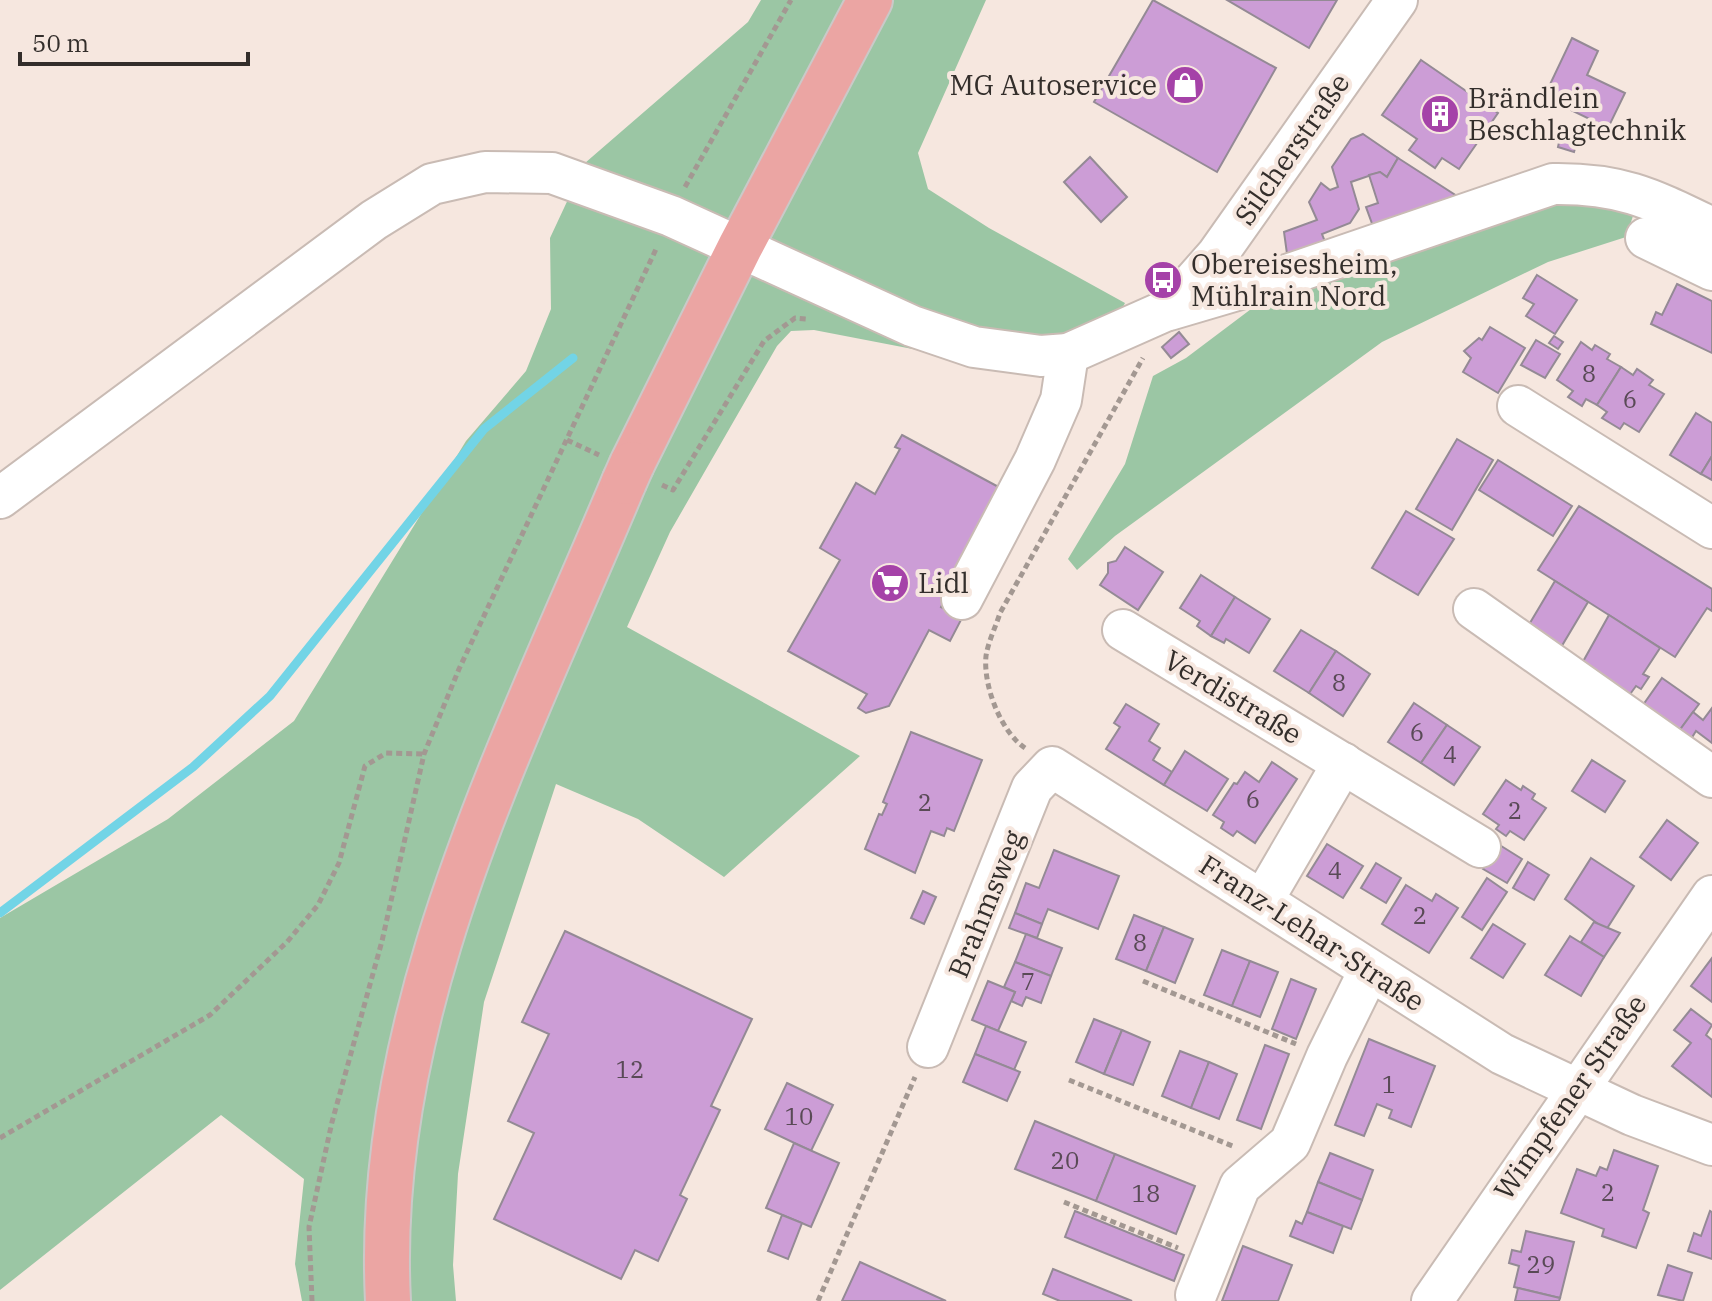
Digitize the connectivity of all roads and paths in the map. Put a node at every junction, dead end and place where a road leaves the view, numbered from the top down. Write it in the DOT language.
graph roads {
  1 [pos="791,0"];
  2 [pos="870,0"];
  3 [pos="1397,0"];
  4 [pos="671,216"];
  5 [pos="1712,228"];
  6 [pos="1646,238"];
  7 [pos="740,247"];
  8 [pos="1712,270"];
  9 [pos="850,297"];
  10 [pos="1165,311"];
  11 [pos="1068,354"];
  12 [pos="1518,406"];
  13 [pos="567,440"];
  14 [pos="631,472"];
  15 [pos="0,498"];
  16 [pos="1712,528"];
  17 [pos="962,599"];
  18 [pos="1474,609"];
  19 [pos="1123,630"];
  20 [pos="424,754"];
  21 [pos="1343,763"];
  22 [pos="1052,767"];
  23 [pos="1712,777"];
  24 [pos="1480,847"];
  25 [pos="1712,896"];
  26 [pos="1263,900"];
  27 [pos="1369,971"];
  28 [pos="1143,981"];
  29 [pos="928,1047"];
  30 [pos="1327,1056"];
  31 [pos="1069,1080"];
  32 [pos="1577,1088"];
  33 [pos="0,1138"];
  34 [pos="1712,1145"];
  35 [pos="1270,1160"];
  36 [pos="1064,1202"];
  37 [pos="1203,1278"];
  38 [pos="312,1301"];
  39 [pos="388,1301"];
  40 [pos="818,1301"];
  41 [pos="1432,1301"];
  1 -- 4 [label="path"];
  2 -- 7 [label="main road"];
  3 -- 10 [label="street, Silcherstraße"];
  4 -- 7 [label="street, Silcherstraße"];
  4 -- 13 [label="path"];
  4 -- 15 [label="street, Silcherstraße"];
  5 -- 10 [label="street"];
  6 -- 8 [label="street"];
  7 -- 9 [label="street, Silcherstraße"];
  7 -- 14 [label="main road"];
  9 -- 11 [label="street, Silcherstraße"];
  9 -- 14 [label="path"];
  10 -- 11 [label="street, Silcherstraße"];
  10 -- 22 [label="path"];
  11 -- 17 [label="street"];
  12 -- 16 [label="street"];
  13 -- 14 [label="path"];
  13 -- 20 [label="path"];
  14 -- 39 [label="main road"];
  18 -- 23 [label="street"];
  19 -- 21 [label="street, Verdistraße"];
  20 -- 33 [label="path"];
  20 -- 38 [label="path"];
  21 -- 24 [label="street, Verdistraße"];
  21 -- 26 [label="street"];
  22 -- 26 [label="street, Franz-Lehar-Straße"];
  22 -- 29 [label="street, Brahmsweg"];
  25 -- 32 [label="street, Wimpfener Straße"];
  26 -- 27 [label="street, Franz-Lehar-Straße"];
  27 -- 30 [label="street"];
  27 -- 32 [label="street, Franz-Lehar-Straße"];
  28 -- 30 [label="path"];
  29 -- 40 [label="path"];
  30 -- 35 [label="street"];
  31 -- 35 [label="path"];
  32 -- 34 [label="street, Franz-Lehar-Straße"];
  32 -- 41 [label="street, Wimpfener Straße"];
  35 -- 37 [label="street"];
  36 -- 37 [label="path"];
}
